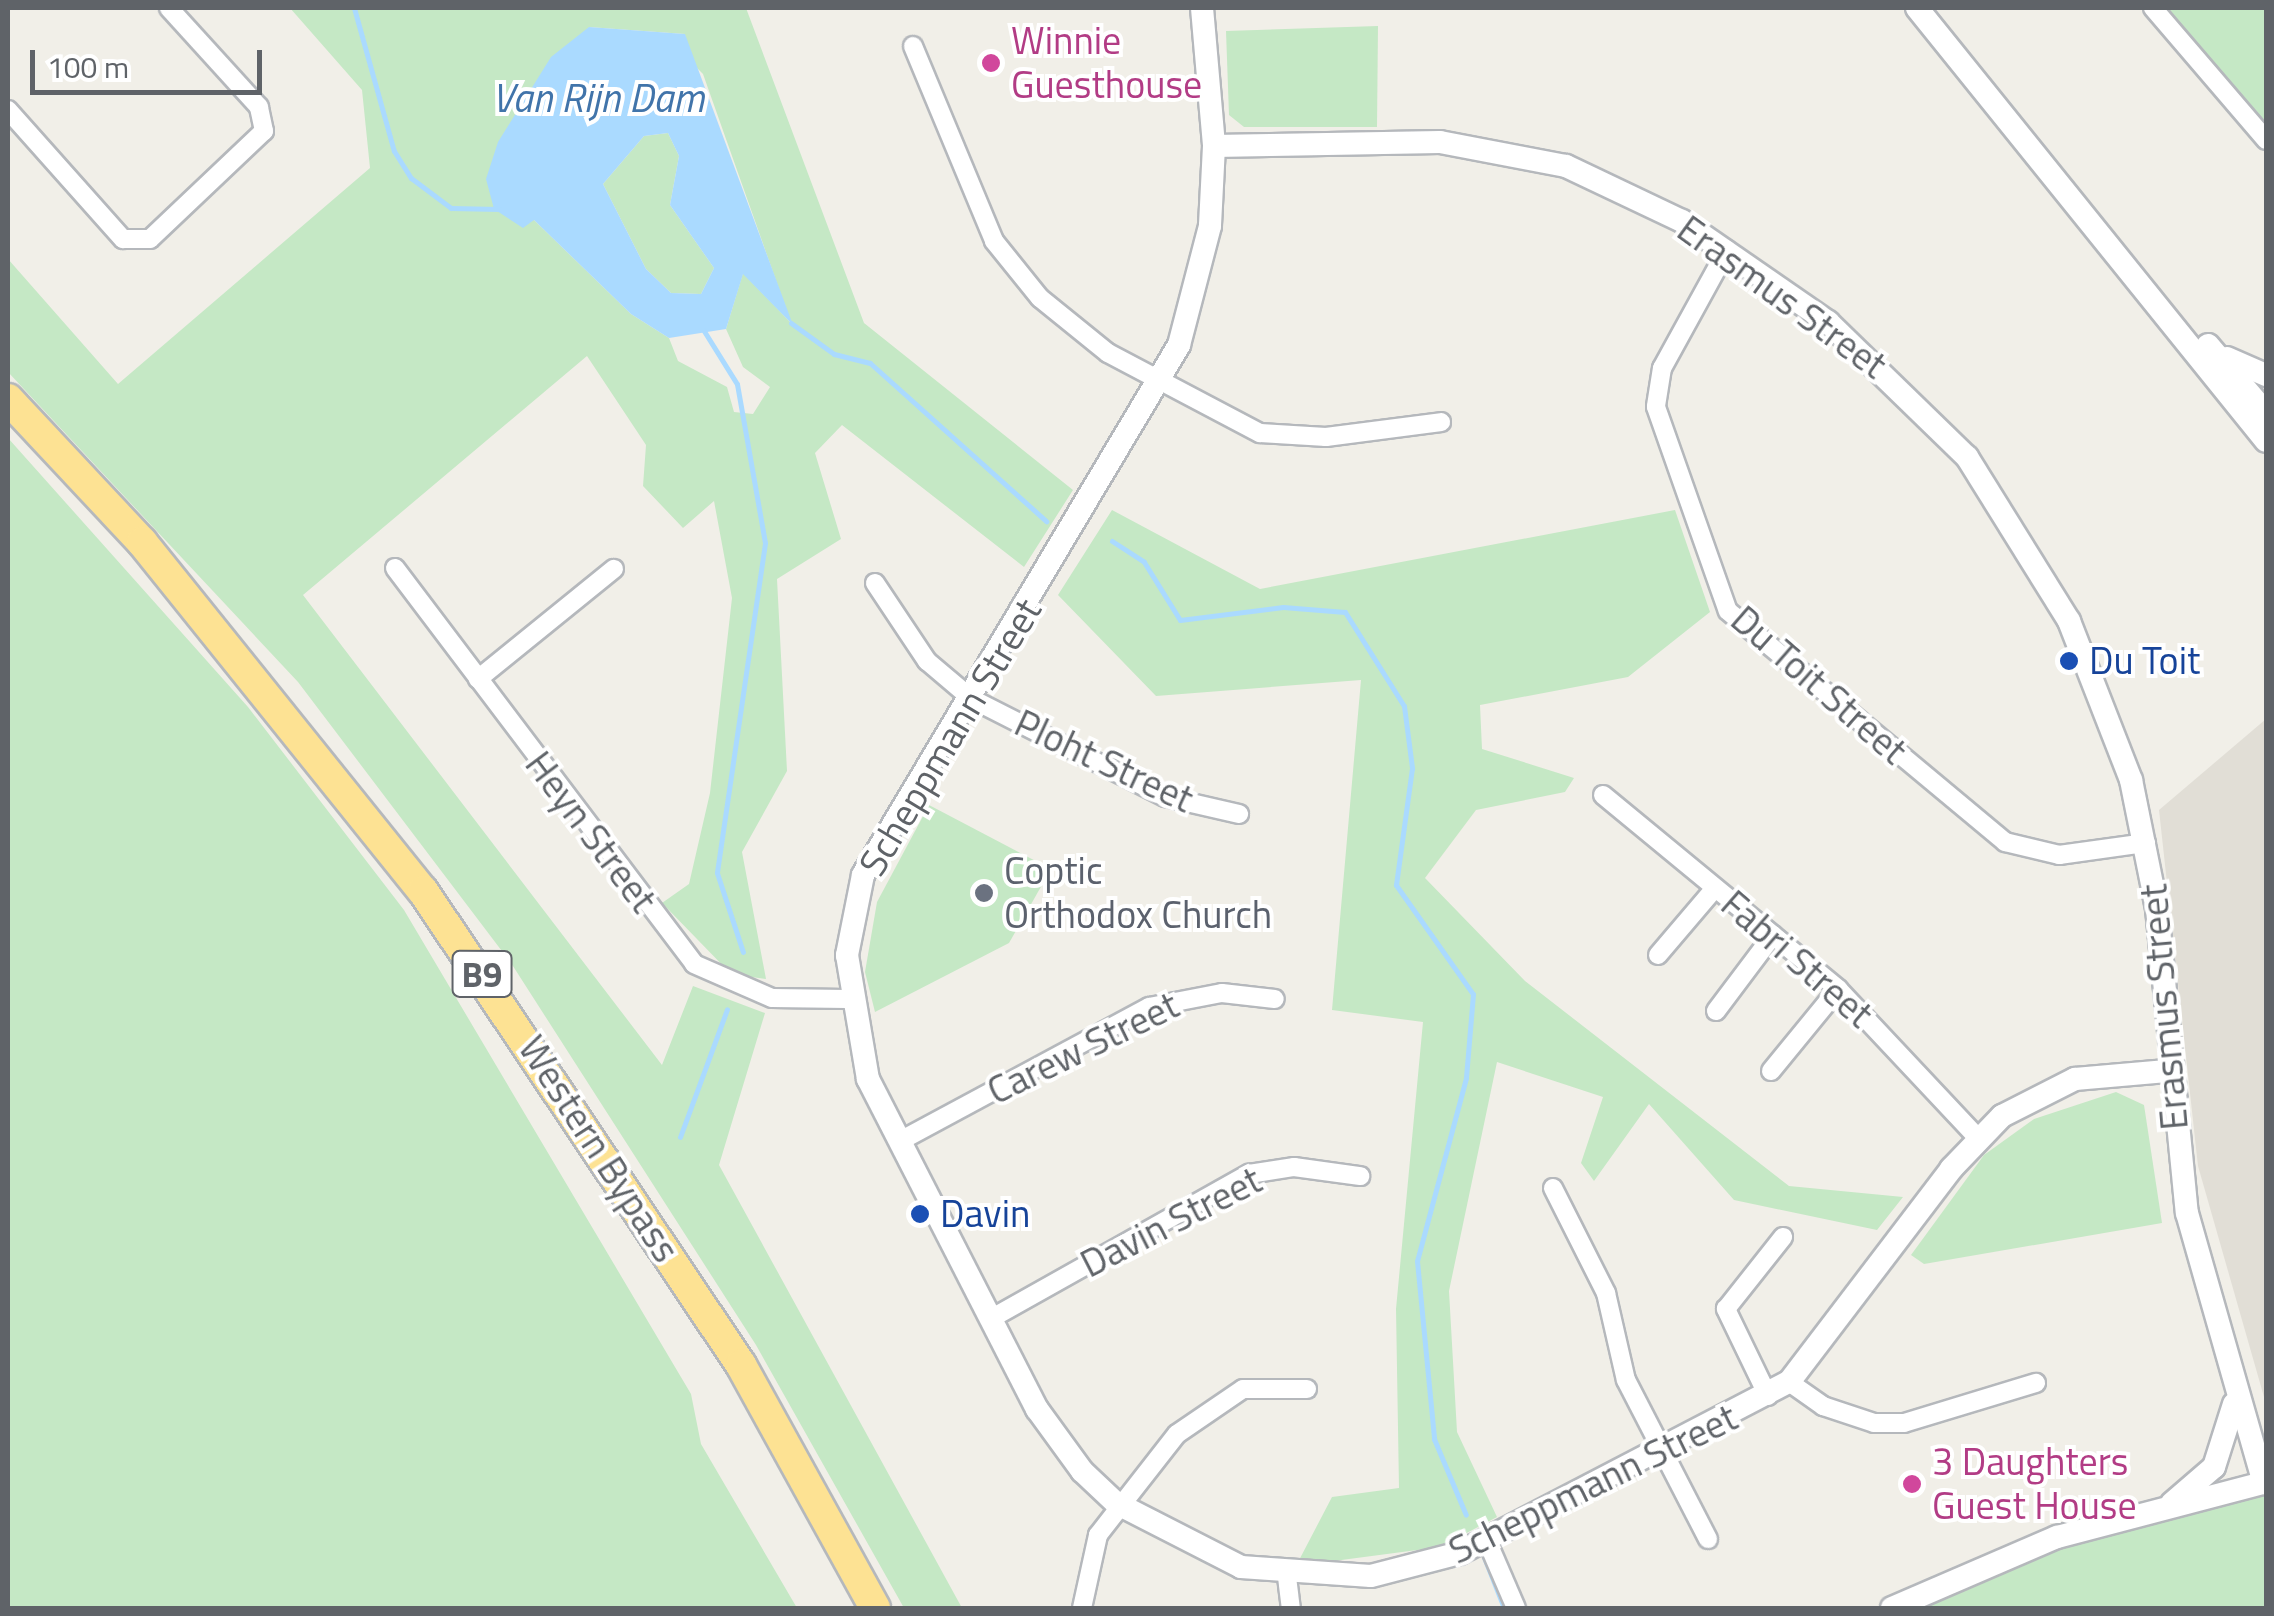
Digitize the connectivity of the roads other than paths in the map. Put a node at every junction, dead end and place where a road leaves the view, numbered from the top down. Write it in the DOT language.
graph roads {
  1 [pos="169,8"];
  2 [pos="1202,8"];
  3 [pos="1917,8"];
  4 [pos="2153,8"];
  5 [pos="913,46"];
  6 [pos="8,110"];
  7 [pos="2266,140"];
  8 [pos="1214,146"];
  9 [pos="1727,250"];
  10 [pos="2188,334"];
  11 [pos="2219,354"];
  12 [pos="2266,376"];
  13 [pos="1162,387"];
  14 [pos="8,399"];
  15 [pos="2266,413"];
  16 [pos="1440,422"];
  17 [pos="2266,442"];
  18 [pos="395,568"];
  19 [pos="614,569"];
  20 [pos="876,583"];
  21 [pos="478,679"];
  22 [pos="972,699"];
  23 [pos="1603,795"];
  24 [pos="1239,814"];
  25 [pos="2146,844"];
  26 [pos="1715,888"];
  27 [pos="1773,935"];
  28 [pos="1658,955"];
  29 [pos="1838,989"];
  30 [pos="848,999"];
  31 [pos="1275,999"];
  32 [pos="1716,1011"];
  33 [pos="1772,1071"];
  34 [pos="2167,1071"];
  35 [pos="1977,1138"];
  36 [pos="900,1140"];
  37 [pos="1360,1176"];
  38 [pos="1553,1188"];
  39 [pos="1783,1237"];
  40 [pos="992,1318"];
  41 [pos="1789,1382"];
  42 [pos="2036,1382"];
  43 [pos="1307,1388"];
  44 [pos="2234,1395"];
  45 [pos="1768,1396"];
  46 [pos="2266,1429"];
  47 [pos="1663,1451"];
  48 [pos="2265,1482"];
  49 [pos="1116,1503"];
  50 [pos="2164,1509"];
  51 [pos="1708,1540"];
  52 [pos="1488,1543"];
  53 [pos="1287,1577"];
  54 [pos="875,1608"];
  55 [pos="1082,1608"];
  56 [pos="1291,1608"];
  57 [pos="1516,1608"];
  58 [pos="1892,1608"];
  1 -- 6 [label="street"];
  2 -- 8 [label="street, Scheppmann Street"];
  3 -- 10 [label="street"];
  4 -- 7 [label="street"];
  5 -- 13 [label="street"];
  8 -- 9 [label="street, Erasmus Street"];
  8 -- 13 [label="street, Scheppmann Street"];
  9 -- 25 [label="street, Erasmus Street"];
  9 -- 25 [label="street, Du Toit Street"];
  10 -- 11 [label="street"];
  10 -- 17 [label="street"];
  11 -- 12 [label="street"];
  11 -- 15 [label="street"];
  13 -- 16 [label="street"];
  13 -- 22 [label="street, Scheppmann Street"];
  14 -- 54 [label="highway, Western Bypass / B9"];
  18 -- 21 [label="street, Heyn Street"];
  19 -- 21 [label="street"];
  20 -- 22 [label="street, Ploht Street"];
  21 -- 30 [label="street, Heyn Street"];
  22 -- 24 [label="street, Ploht Street"];
  22 -- 30 [label="street, Scheppmann Street"];
  23 -- 26 [label="street, Fabri Street"];
  25 -- 34 [label="street, Erasmus Street"];
  26 -- 27 [label="street, Fabri Street"];
  26 -- 28 [label="street"];
  27 -- 29 [label="street, Fabri Street"];
  27 -- 32 [label="street"];
  29 -- 33 [label="street"];
  29 -- 35 [label="street, Fabri Street"];
  30 -- 36 [label="street, Scheppmann Street"];
  31 -- 36 [label="street, Carew Street"];
  34 -- 35 [label="street, Scheppmann Street"];
  34 -- 44 [label="street, Erasmus Street"];
  35 -- 41 [label="street, Scheppmann Street"];
  36 -- 40 [label="street, Scheppmann Street"];
  37 -- 40 [label="street, Davin Street"];
  38 -- 47 [label="street"];
  39 -- 45 [label="street"];
  40 -- 49 [label="street, Scheppmann Street"];
  41 -- 42 [label="street"];
  41 -- 45 [label="street, Scheppmann Street"];
  43 -- 49 [label="street"];
  44 -- 46 [label="street"];
  44 -- 48 [label="street, Erasmus Street"];
  44 -- 50 [label="street"];
  45 -- 47 [label="street, Scheppmann Street"];
  47 -- 51 [label="street"];
  47 -- 52 [label="street, Scheppmann Street"];
  48 -- 50 [label="street"];
  49 -- 53 [label="street, Scheppmann Street"];
  49 -- 55 [label="street"];
  50 -- 58 [label="street"];
  52 -- 53 [label="street, Scheppmann Street"];
  52 -- 57 [label="street"];
  53 -- 56 [label="street"];
}
